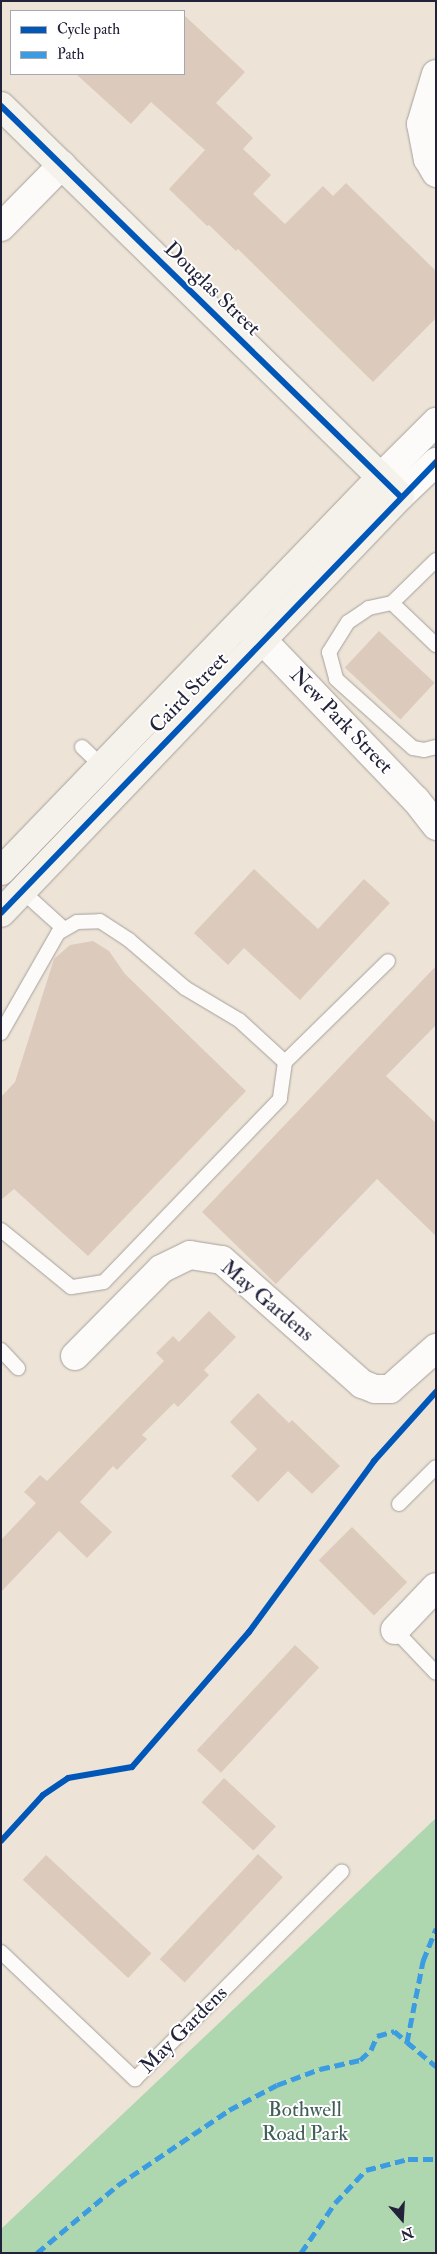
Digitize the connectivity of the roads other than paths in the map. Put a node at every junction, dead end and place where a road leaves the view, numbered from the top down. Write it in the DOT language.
graph roads {
  1 [pos="436,74"];
  2 [pos="1,106"];
  3 [pos="62,166"];
  4 [pos="436,173"];
  5 [pos="1,227"];
  6 [pos="436,422"];
  7 [pos="436,462"];
  8 [pos="381,477"];
  9 [pos="400,496"];
  10 [pos="436,560"];
  11 [pos="392,603"];
  12 [pos="244,620"];
  13 [pos="263,640"];
  14 [pos="436,645"];
  15 [pos="82,747"];
  16 [pos="436,747"];
  17 [pos="102,766"];
  18 [pos="436,826"];
  19 [pos="1,872"];
  20 [pos="22,891"];
  21 [pos="1,913"];
  22 [pos="63,928"];
  23 [pos="388,961"];
  24 [pos="1,1033"];
  25 [pos="285,1062"];
  26 [pos="1,1230"];
  27 [pos="436,1348"];
  28 [pos="1,1350"];
  29 [pos="75,1356"];
  30 [pos="18,1368"];
  31 [pos="436,1467"];
  32 [pos="399,1504"];
  33 [pos="436,1587"];
  34 [pos="395,1630"];
  35 [pos="436,1672"];
  36 [pos="342,1871"];
  37 [pos="1,1952"];
  1 -- 4 [label="street"];
  2 -- 3 [label="street, Douglas Street"];
  3 -- 5 [label="street"];
  3 -- 8 [label="street, Douglas Street"];
  6 -- 8 [label="street"];
  7 -- 9 [label="street"];
  8 -- 9 [label="street, Douglas Street"];
  8 -- 12 [label="street, Caird Street"];
  9 -- 13 [label="street, Caird Street"];
  10 -- 11 [label="lane"];
  11 -- 14 [label="lane"];
  11 -- 16 [label="lane"];
  12 -- 13 [label="street, New Park Street"];
  12 -- 17 [label="street, Caird Street"];
  13 -- 18 [label="street, New Park Street"];
  13 -- 20 [label="street, Caird Street"];
  15 -- 17 [label="lane"];
  17 -- 19 [label="street, Caird Street"];
  19 -- 20 [label="street"];
  20 -- 21 [label="street, Caird Street"];
  20 -- 22 [label="lane"];
  22 -- 24 [label="lane"];
  22 -- 25 [label="lane"];
  23 -- 25 [label="lane"];
  25 -- 26 [label="lane"];
  27 -- 29 [label="street, May Gardens"];
  28 -- 30 [label="lane"];
  31 -- 32 [label="lane"];
  33 -- 34 [label="street"];
  34 -- 35 [label="lane"];
  36 -- 37 [label="lane, May Gardens"];
}
